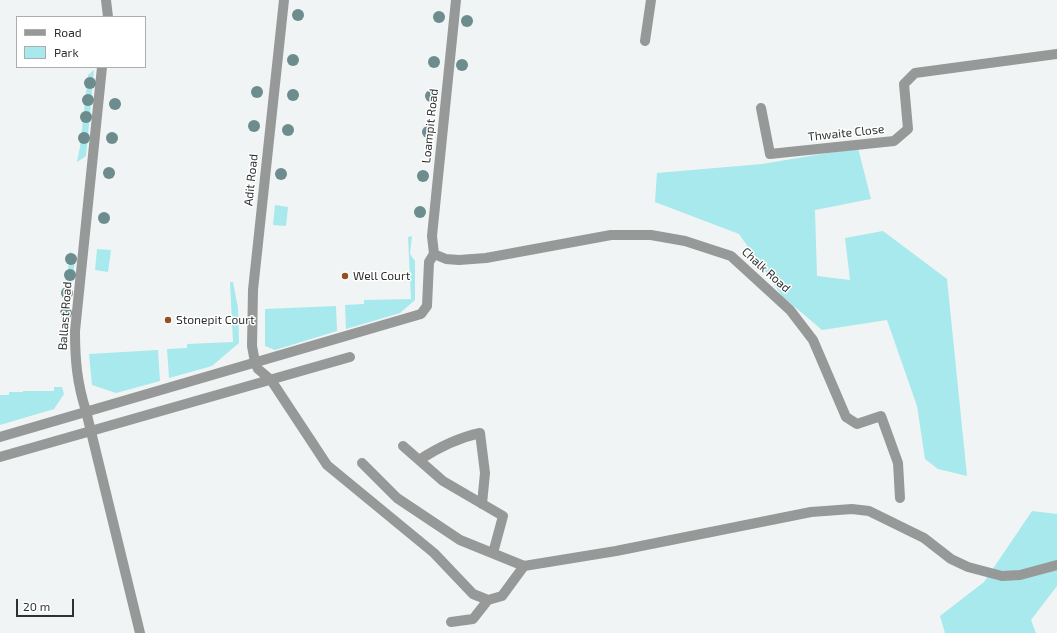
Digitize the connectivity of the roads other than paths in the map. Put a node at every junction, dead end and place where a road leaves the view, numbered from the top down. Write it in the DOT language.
graph roads {
  1 [pos="106,0"];
  2 [pos="284,0"];
  3 [pos="456,0"];
  4 [pos="651,0"];
  5 [pos="108,16"];
  6 [pos="645,41"];
  7 [pos="1057,54"];
  8 [pos="102,68"];
  9 [pos="761,108"];
  10 [pos="434,254"];
  11 [pos="350,357"];
  12 [pos="255,362"];
  13 [pos="271,380"];
  14 [pos="86,411"];
  15 [pos="0,437"];
  16 [pos="403,446"];
  17 [pos="0,458"];
  18 [pos="419,460"];
  19 [pos="362,463"];
  20 [pos="900,498"];
  21 [pos="482,504"];
  22 [pos="493,553"];
  23 [pos="1057,565"];
  24 [pos="524,566"];
  25 [pos="488,600"];
  26 [pos="451,622"];
  27 [pos="140,633"];
  1 -- 5 [label="street"];
  2 -- 12 [label="street, Adit Road"];
  3 -- 10 [label="street, Loampit Road"];
  4 -- 6 [label="street"];
  7 -- 9 [label="street, Thwaite Close"];
  8 -- 14 [label="street, Ballast Road"];
  10 -- 12 [label="street"];
  10 -- 20 [label="street, Chalk Road"];
  11 -- 13 [label="street"];
  12 -- 13 [label="street"];
  12 -- 14 [label="street"];
  13 -- 17 [label="street"];
  13 -- 25 [label="street"];
  14 -- 15 [label="street"];
  14 -- 27 [label="street, Ballast Road"];
  16 -- 18 [label="street"];
  18 -- 21 [label="street"];
  18 -- 21 [label="street"];
  19 -- 22 [label="street"];
  21 -- 22 [label="street"];
  22 -- 24 [label="street"];
  23 -- 24 [label="street"];
  24 -- 25 [label="street"];
  25 -- 26 [label="street"];
}
